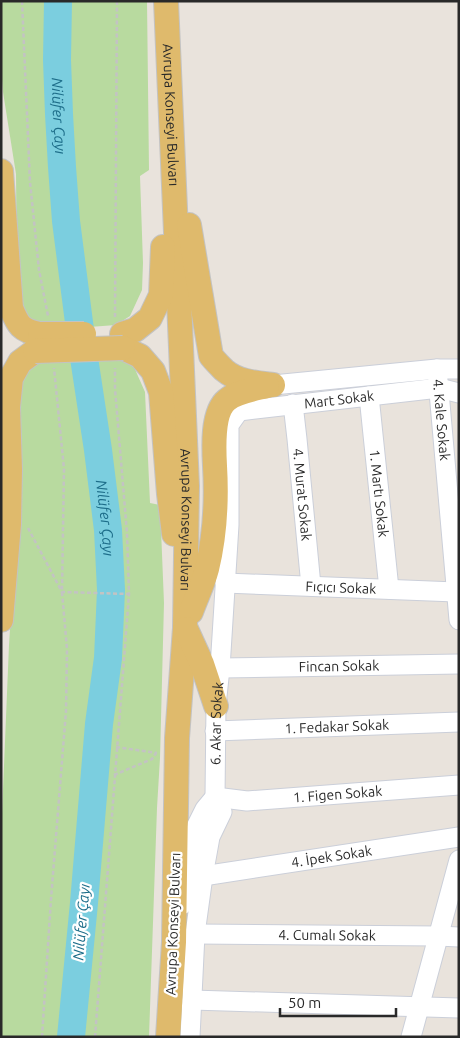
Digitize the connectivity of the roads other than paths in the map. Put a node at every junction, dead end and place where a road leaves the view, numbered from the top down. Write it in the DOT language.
graph roads {
  1 [pos="166,1"];
  2 [pos="171,117"];
  3 [pos="1,171"];
  4 [pos="119,341"];
  5 [pos="45,343"];
  6 [pos="211,356"];
  7 [pos="436,369"];
  8 [pos="459,369"];
  9 [pos="273,385"];
  10 [pos="439,388"];
  11 [pos="459,393"];
  12 [pos="369,396"];
  13 [pos="293,404"];
  14 [pos="228,412"];
  15 [pos="225,583"];
  16 [pos="311,586"];
  17 [pos="389,589"];
  18 [pos="456,592"];
  19 [pos="1,620"];
  20 [pos="459,620"];
  21 [pos="185,628"];
  22 [pos="459,664"];
  23 [pos="220,668"];
  24 [pos="216,706"];
  25 [pos="459,722"];
  26 [pos="215,732"];
  27 [pos="459,785"];
  28 [pos="215,797"];
  29 [pos="459,837"];
  30 [pos="459,860"];
  31 [pos="203,876"];
  32 [pos="438,936"];
  33 [pos="185,938"];
  34 [pos="459,938"];
  35 [pos="192,1000"];
  36 [pos="419,1007"];
  37 [pos="459,1008"];
  38 [pos="168,1037"];
  39 [pos="190,1037"];
  40 [pos="411,1037"];
  1 -- 2 [label="main road, Avrupa Konseyi Bulvarı"];
  2 -- 4 [label="main road"];
  2 -- 6 [label="main road"];
  2 -- 21 [label="main road, Avrupa Konseyi Bulvarı"];
  3 -- 5 [label="main road"];
  4 -- 5 [label="main road, bridge"];
  4 -- 21 [label="main road"];
  5 -- 19 [label="main road"];
  6 -- 9 [label="main road"];
  6 -- 14 [label="main road"];
  7 -- 8 [label="street, Mart Sokak"];
  7 -- 9 [label="street, Mart Sokak"];
  7 -- 10 [label="street, 4. Kale Sokak"];
  9 -- 14 [label="main road"];
  10 -- 11 [label="street"];
  10 -- 12 [label="street, Mart Sokak"];
  10 -- 18 [label="street, 4. Kale Sokak"];
  12 -- 13 [label="street, Mart Sokak"];
  12 -- 17 [label="street, 1. Martı Sokak"];
  13 -- 14 [label="street, Mart Sokak"];
  13 -- 16 [label="street, 4. Murat Sokak"];
  14 -- 15 [label="street, 6. Akar Sokak"];
  14 -- 21 [label="main road"];
  15 -- 16 [label="street, Fıçıcı Sokak"];
  15 -- 23 [label="street, 6. Akar Sokak"];
  16 -- 17 [label="street, Fıçıcı Sokak"];
  17 -- 18 [label="street, Fıçıcı Sokak"];
  18 -- 20 [label="street, 4. Kale Sokak"];
  21 -- 24 [label="main road"];
  21 -- 33 [label="main road, Avrupa Konseyi Bulvarı"];
  22 -- 23 [label="street, Fincan Sokak"];
  23 -- 24 [label="street, 6. Akar Sokak"];
  24 -- 26 [label="street, 6. Akar Sokak"];
  25 -- 26 [label="street, 1. Fedakar Sokak"];
  26 -- 28 [label="street, 6. Akar Sokak"];
  27 -- 28 [label="street, 1. Figen Sokak"];
  28 -- 31 [label="street, 6. Akar Sokak"];
  28 -- 33 [label="street"];
  29 -- 31 [label="street, 4. İpek Sokak"];
  30 -- 32 [label="street"];
  31 -- 33 [label="street, 6. Akar Sokak"];
  32 -- 33 [label="street, 4. Cumalı Sokak"];
  32 -- 34 [label="street, 4. Cumalı Sokak"];
  32 -- 36 [label="street"];
  33 -- 35 [label="street, 6. Akar Sokak"];
  33 -- 38 [label="main road, Avrupa Konseyi Bulvarı"];
  35 -- 36 [label="street"];
  35 -- 39 [label="street, 6. Akar Sokak"];
  36 -- 37 [label="street"];
  36 -- 40 [label="street"];
}
